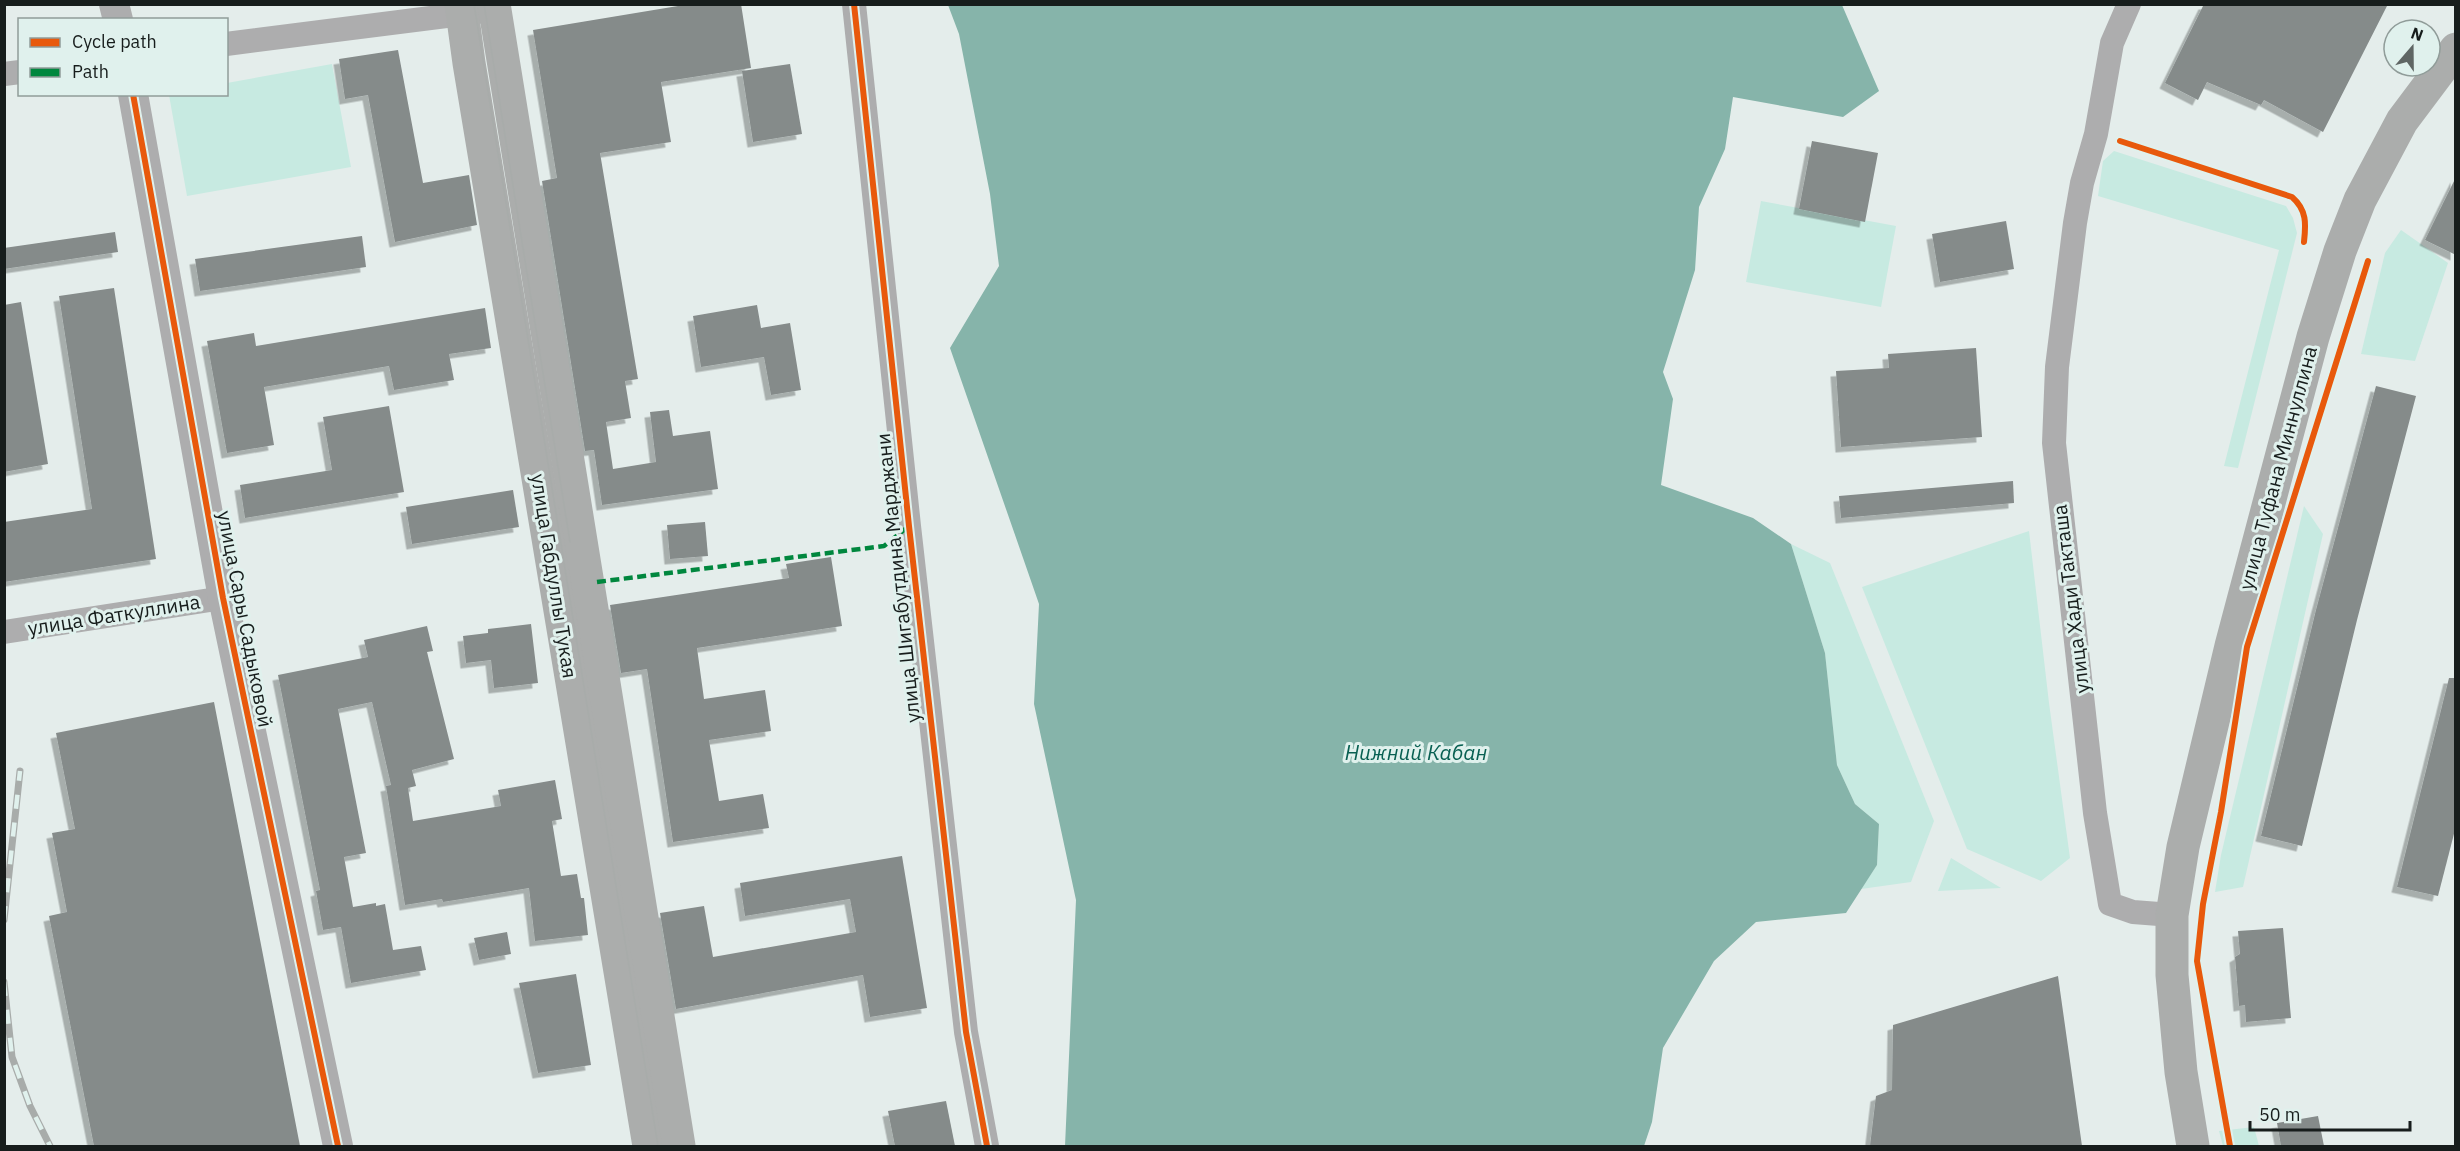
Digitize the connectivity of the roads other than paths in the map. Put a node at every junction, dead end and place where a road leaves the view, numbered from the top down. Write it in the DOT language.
graph roads {
  1 [pos="854,4"];
  2 [pos="2129,4"];
  3 [pos="495,7"];
  4 [pos="462,9"];
  5 [pos="228,44"];
  6 [pos="2456,49"];
  7 [pos="133,96"];
  8 [pos="223,598"];
  9 [pos="4,632"];
  10 [pos="2172,915"];
  11 [pos="338,1146"];
  12 [pos="649,1146"];
  13 [pos="679,1146"];
  14 [pos="987,1146"];
  15 [pos="2193,1146"];
  1 -- 14 [label="street, улица Шигабутдина Марджани"];
  2 -- 10 [label="street, улица Хади Такташа"];
  3 -- 4 [label="street"];
  3 -- 13 [label="main road, улица Габдуллы Тукая"];
  4 -- 5 [label="street"];
  4 -- 12 [label="main road, улица Габдуллы Тукая"];
  6 -- 10 [label="main road, улица Туфана Миннуллина"];
  7 -- 8 [label="street, улица Сары Садыковой"];
  8 -- 9 [label="street, улица Фаткуллина"];
  8 -- 11 [label="street, улица Сары Садыковой"];
  10 -- 15 [label="main road"];
}
